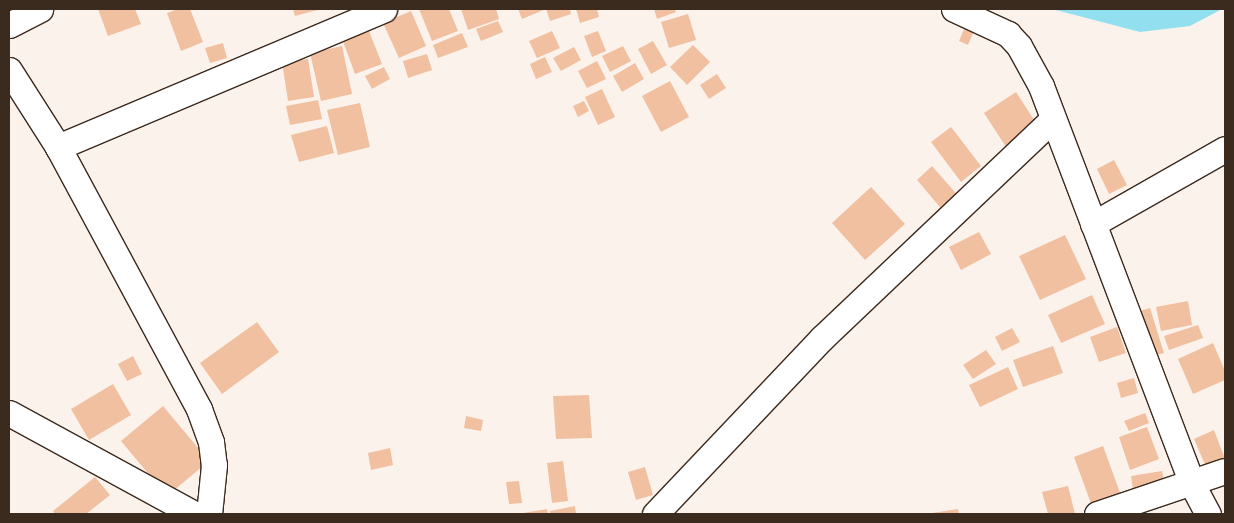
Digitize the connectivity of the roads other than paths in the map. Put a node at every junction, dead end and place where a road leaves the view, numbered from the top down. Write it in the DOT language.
graph roads {
  1 [pos="40,9"];
  2 [pos="384,9"];
  3 [pos="954,9"];
  4 [pos="9,25"];
  5 [pos="9,70"];
  6 [pos="1053,119"];
  7 [pos="58,147"];
  8 [pos="1225,149"];
  9 [pos="1093,224"];
  10 [pos="9,413"];
  11 [pos="1225,471"];
  12 [pos="1192,484"];
  13 [pos="194,514"];
  14 [pos="210,514"];
  15 [pos="655,514"];
  16 [pos="1097,514"];
  17 [pos="1208,514"];
  1 -- 4 [label="street"];
  2 -- 7 [label="street"];
  3 -- 6 [label="street"];
  5 -- 7 [label="street"];
  6 -- 9 [label="street"];
  6 -- 15 [label="street"];
  7 -- 14 [label="street"];
  8 -- 9 [label="street"];
  9 -- 12 [label="street"];
  10 -- 13 [label="street"];
  11 -- 12 [label="street"];
  12 -- 16 [label="street"];
  12 -- 17 [label="street"];
}
